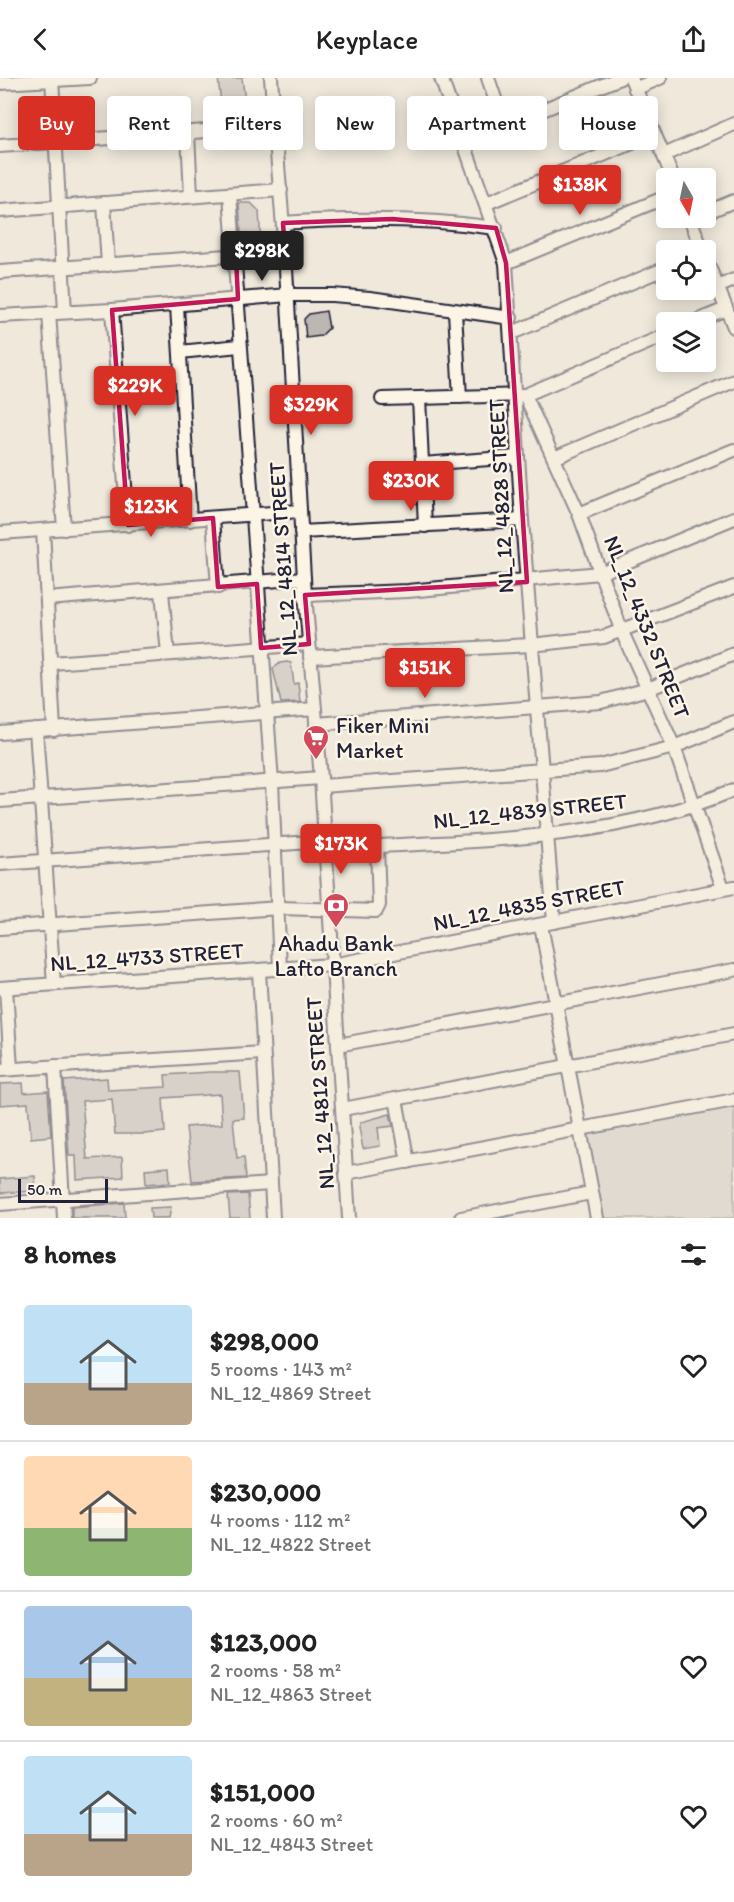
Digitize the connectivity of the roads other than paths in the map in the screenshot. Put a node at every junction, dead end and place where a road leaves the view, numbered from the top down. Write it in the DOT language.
graph roads {
  1 [pos="90,78"];
  2 [pos="271,78"];
  3 [pos="441,78"];
  4 [pos="488,78"];
  5 [pos="620,78"];
  6 [pos="660,78"];
  7 [pos="52,79"];
  8 [pos="0,83"];
  9 [pos="633,83"];
  10 [pos="53,96"];
  11 [pos="272,96"];
  12 [pos="448,96"];
  13 [pos="494,96"];
  14 [pos="547,108"];
  15 [pos="734,124"];
  16 [pos="658,142"];
  17 [pos="18,145"];
  18 [pos="0,146"];
  19 [pos="56,150"];
  20 [pos="189,150"];
  21 [pos="277,150"];
  22 [pos="468,150"];
  23 [pos="615,150"];
  24 [pos="664,155"];
  25 [pos="669,168"];
  26 [pos="281,190"];
  27 [pos="230,194"];
  28 [pos="191,196"];
  29 [pos="656,201"];
  30 [pos="734,201"];
  31 [pos="104,203"];
  32 [pos="487,203"];
  33 [pos="59,207"];
  34 [pos="716,208"];
  35 [pos="0,211"];
  36 [pos="283,223"];
  37 [pos="496,228"];
  38 [pos="285,252"];
  39 [pos="236,257"];
  40 [pos="506,263"];
  41 [pos="108,265"];
  42 [pos="63,268"];
  43 [pos="0,272"];
  44 [pos="656,272"];
  45 [pos="734,280"];
  46 [pos="717,287"];
  47 [pos="288,295"];
  48 [pos="238,299"];
  49 [pos="177,306"];
  50 [pos="726,309"];
  51 [pos="112,310"];
  52 [pos="65,312"];
  53 [pos="455,312"];
  54 [pos="49,313"];
  55 [pos="716,313"];
  56 [pos="0,316"];
  57 [pos="511,318"];
  58 [pos="734,327"];
  59 [pos="512,333"];
  60 [pos="656,338"];
  61 [pos="239,346"];
  62 [pos="180,352"];
  63 [pos="734,381"];
  64 [pos="520,396"];
  65 [pos="460,397"];
  66 [pos="419,398"];
  67 [pos="382,399"];
  68 [pos="734,450"];
  69 [pos="518,457"];
  70 [pos="554,458"];
  71 [pos="422,464"];
  72 [pos="300,511"];
  73 [pos="579,514"];
  74 [pos="254,515"];
  75 [pos="213,518"];
  76 [pos="734,518"];
  77 [pos="190,520"];
  78 [pos="522,520"];
  79 [pos="128,525"];
  80 [pos="425,526"];
  81 [pos="64,529"];
  82 [pos="43,530"];
  83 [pos="301,531"];
  84 [pos="0,533"];
  85 [pos="600,573"];
  86 [pos="304,578"];
  87 [pos="527,582"];
  88 [pos="257,584"];
  89 [pos="734,586"];
  90 [pos="218,587"];
  91 [pos="162,592"];
  92 [pos="305,595"];
  93 [pos="47,599"];
  94 [pos="622,632"];
  95 [pos="531,645"];
  96 [pos="261,648"];
  97 [pos="310,650"];
  98 [pos="168,654"];
  99 [pos="734,654"];
  100 [pos="51,663"];
  101 [pos="648,689"];
  102 [pos="537,708"];
  103 [pos="315,709"];
  104 [pos="267,713"];
  105 [pos="734,722"];
  106 [pos="316,724"];
  107 [pos="36,730"];
  108 [pos="54,730"];
  109 [pos="0,733"];
  110 [pos="674,747"];
  111 [pos="543,771"];
  112 [pos="272,782"];
  113 [pos="322,782"];
  114 [pos="734,790"];
  115 [pos="41,799"];
  116 [pos="0,801"];
  117 [pos="696,806"];
  118 [pos="546,835"];
  119 [pos="324,845"];
  120 [pos="274,846"];
  121 [pos="376,846"];
  122 [pos="45,861"];
  123 [pos="0,864"];
  124 [pos="729,888"];
  125 [pos="328,907"];
  126 [pos="279,908"];
  127 [pos="554,922"];
  128 [pos="50,925"];
  129 [pos="541,925"];
  130 [pos="0,928"];
  131 [pos="332,965"];
  132 [pos="280,969"];
  133 [pos="258,970"];
  134 [pos="734,970"];
  135 [pos="54,984"];
  136 [pos="3,988"];
  137 [pos="556,1005"];
  138 [pos="734,1034"];
  139 [pos="338,1046"];
  140 [pos="262,1053"];
  141 [pos="55,1066"];
  142 [pos="568,1066"];
  143 [pos="5,1070"];
  144 [pos="396,1099"];
  145 [pos="734,1100"];
  146 [pos="343,1109"];
  147 [pos="580,1129"];
  148 [pos="408,1162"];
  149 [pos="346,1173"];
  150 [pos="270,1184"];
  151 [pos="591,1193"];
  152 [pos="63,1199"];
  153 [pos="0,1204"];
  154 [pos="64,1218"];
  155 [pos="273,1218"];
  156 [pos="349,1218"];
  157 [pos="461,1218"];
  158 [pos="597,1218"];
  1 -- 7 [label="street"];
  2 -- 11 [label="street, NL_12_4814 STREET"];
  3 -- 12 [label="street, NL_12_4828 STREET"];
  4 -- 13 [label="street"];
  5 -- 14 [label="street"];
  6 -- 9 [label="street"];
  7 -- 8 [label="street"];
  7 -- 10 [label="street"];
  15 -- 24 [label="street"];
  16 -- 24 [label="street"];
  17 -- 18 [label="street"];
  19 -- 33 [label="street"];
  20 -- 28 [label="street"];
  21 -- 26 [label="street, NL_12_4814 STREET"];
  22 -- 32 [label="street, NL_12_4828 STREET"];
  23 -- 32 [label="street"];
  24 -- 25 [label="street"];
  26 -- 27 [label="street"];
  26 -- 36 [label="street, NL_12_4814 STREET"];
  27 -- 28 [label="street"];
  27 -- 39 [label="street"];
  28 -- 31 [label="street"];
  29 -- 40 [label="street"];
  30 -- 34 [label="street"];
  31 -- 33 [label="street"];
  31 -- 41 [label="street"];
  32 -- 37 [label="street, NL_12_4828 STREET"];
  33 -- 35 [label="street"];
  33 -- 42 [label="street"];
  36 -- 37 [label="street"];
  36 -- 38 [label="street, NL_12_4814 STREET"];
  37 -- 40 [label="street, NL_12_4828 STREET"];
  38 -- 39 [label="street"];
  38 -- 47 [label="street, NL_12_4814 STREET"];
  39 -- 41 [label="street"];
  39 -- 48 [label="street"];
  40 -- 57 [label="street, NL_12_4828 STREET"];
  41 -- 42 [label="street"];
  42 -- 43 [label="street"];
  42 -- 52 [label="street"];
  44 -- 59 [label="street"];
  45 -- 46 [label="street"];
  46 -- 50 [label="street"];
  47 -- 48 [label="street"];
  47 -- 53 [label="street"];
  47 -- 72 [label="street, NL_12_4814 STREET"];
  48 -- 49 [label="street"];
  48 -- 61 [label="street"];
  49 -- 51 [label="street"];
  49 -- 62 [label="street"];
  50 -- 55 [label="street"];
  50 -- 58 [label="street"];
  51 -- 52 [label="street"];
  51 -- 79 [label="street"];
  52 -- 54 [label="street"];
  53 -- 57 [label="street"];
  53 -- 65 [label="street"];
  54 -- 56 [label="street"];
  54 -- 81 [label="street"];
  57 -- 59 [label="street, NL_12_4828 STREET"];
  59 -- 64 [label="street, NL_12_4828 STREET"];
  60 -- 64 [label="street"];
  61 -- 62 [label="street"];
  61 -- 74 [label="street"];
  62 -- 77 [label="street"];
  63 -- 70 [label="street"];
  64 -- 65 [label="street"];
  64 -- 69 [label="street, NL_12_4828 STREET"];
  64 -- 70 [label="street, NL_12_4332 STREET"];
  65 -- 66 [label="street"];
  66 -- 67 [label="street"];
  66 -- 71 [label="street"];
  68 -- 73 [label="street"];
  69 -- 71 [label="street"];
  69 -- 78 [label="street, NL_12_4828 STREET"];
  70 -- 73 [label="street, NL_12_4332 STREET"];
  71 -- 80 [label="street"];
  72 -- 74 [label="street"];
  72 -- 83 [label="street, NL_12_4814 STREET"];
  73 -- 85 [label="street, NL_12_4332 STREET"];
  74 -- 75 [label="street"];
  74 -- 88 [label="street"];
  75 -- 77 [label="street"];
  75 -- 90 [label="street"];
  76 -- 85 [label="street"];
  77 -- 79 [label="street"];
  78 -- 80 [label="street"];
  78 -- 87 [label="street, NL_12_4828 STREET"];
  79 -- 81 [label="street"];
  80 -- 83 [label="street"];
  81 -- 82 [label="street"];
  82 -- 84 [label="street"];
  82 -- 93 [label="street"];
  83 -- 86 [label="street, NL_12_4814 STREET"];
  85 -- 87 [label="street"];
  85 -- 94 [label="street, NL_12_4332 STREET"];
  86 -- 88 [label="street"];
  86 -- 92 [label="street, NL_12_4814 STREET"];
  87 -- 92 [label="street"];
  87 -- 95 [label="street, NL_12_4828 STREET"];
  88 -- 90 [label="street"];
  88 -- 96 [label="street"];
  89 -- 94 [label="street"];
  90 -- 91 [label="street"];
  91 -- 93 [label="street"];
  91 -- 98 [label="street"];
  92 -- 97 [label="street, NL_12_4814 STREET"];
  93 -- 100 [label="street"];
  94 -- 95 [label="street"];
  94 -- 101 [label="street, NL_12_4332 STREET"];
  95 -- 97 [label="street"];
  95 -- 102 [label="street, NL_12_4828 STREET"];
  96 -- 97 [label="street"];
  96 -- 98 [label="street"];
  96 -- 104 [label="street"];
  97 -- 103 [label="street, NL_12_4814 STREET"];
  98 -- 100 [label="street"];
  99 -- 101 [label="street"];
  100 -- 108 [label="street"];
  101 -- 102 [label="street"];
  101 -- 110 [label="street, NL_12_4332 STREET"];
  102 -- 106 [label="street"];
  102 -- 111 [label="street, NL_12_4828 STREET"];
  103 -- 104 [label="street"];
  103 -- 106 [label="street, NL_12_4814 STREET"];
  104 -- 108 [label="street"];
  104 -- 112 [label="street"];
  105 -- 110 [label="street"];
  106 -- 113 [label="street, NL_12_4814 STREET"];
  107 -- 108 [label="street"];
  107 -- 109 [label="street"];
  107 -- 115 [label="street"];
  110 -- 111 [label="street"];
  110 -- 117 [label="street, NL_12_4332 STREET"];
  111 -- 113 [label="street"];
  111 -- 118 [label="street, NL_12_4828 STREET"];
  112 -- 113 [label="street"];
  112 -- 115 [label="street"];
  112 -- 120 [label="street"];
  113 -- 119 [label="street, NL_12_4814 STREET"];
  114 -- 117 [label="street, NL_12_4839 STREET"];
  115 -- 116 [label="street"];
  115 -- 122 [label="street"];
  117 -- 118 [label="street, NL_12_4839 STREET"];
  117 -- 124 [label="street, NL_12_4332 STREET"];
  118 -- 121 [label="street, NL_12_4839 STREET"];
  118 -- 127 [label="street, NL_12_4828 STREET"];
  119 -- 120 [label="street, NL_12_4839 STREET"];
  119 -- 121 [label="street, NL_12_4839 STREET"];
  119 -- 125 [label="street, NL_12_4814 STREET"];
  120 -- 122 [label="street, NL_12_4839 STREET"];
  120 -- 126 [label="street"];
  121 -- 125 [label="street"];
  122 -- 123 [label="street, NL_12_4839 STREET"];
  122 -- 128 [label="street"];
  124 -- 127 [label="street, NL_12_4835 STREET"];
  125 -- 126 [label="street"];
  125 -- 131 [label="street, NL_12_4814 STREET"];
  126 -- 128 [label="street"];
  126 -- 132 [label="street"];
  127 -- 129 [label="street, NL_12_4835 STREET"];
  128 -- 130 [label="street"];
  128 -- 135 [label="street"];
  129 -- 131 [label="street, NL_12_4835 STREET"];
  129 -- 137 [label="street"];
  131 -- 132 [label="street, NL_12_4733 STREET"];
  131 -- 139 [label="street, NL_12_4812 STREET"];
  132 -- 133 [label="street, NL_12_4733 STREET"];
  133 -- 135 [label="street, NL_12_4733 STREET"];
  133 -- 140 [label="street"];
  134 -- 137 [label="street"];
  135 -- 136 [label="street, NL_12_4733 STREET"];
  136 -- 143 [label="street"];
  137 -- 139 [label="street"];
  137 -- 142 [label="street"];
  138 -- 142 [label="street"];
  139 -- 146 [label="street, NL_12_4812 STREET"];
  140 -- 141 [label="street"];
  140 -- 150 [label="street"];
  141 -- 143 [label="street"];
  141 -- 152 [label="street"];
  142 -- 144 [label="street"];
  142 -- 147 [label="street"];
  144 -- 146 [label="street"];
  144 -- 148 [label="street"];
  145 -- 147 [label="street"];
  146 -- 149 [label="street, NL_12_4812 STREET"];
  147 -- 148 [label="street"];
  147 -- 151 [label="street"];
  148 -- 149 [label="street"];
  149 -- 156 [label="street, NL_12_4812 STREET"];
  150 -- 152 [label="street"];
  150 -- 155 [label="street"];
  151 -- 157 [label="street"];
  151 -- 158 [label="street"];
  152 -- 153 [label="street"];
  152 -- 154 [label="street"];
}
